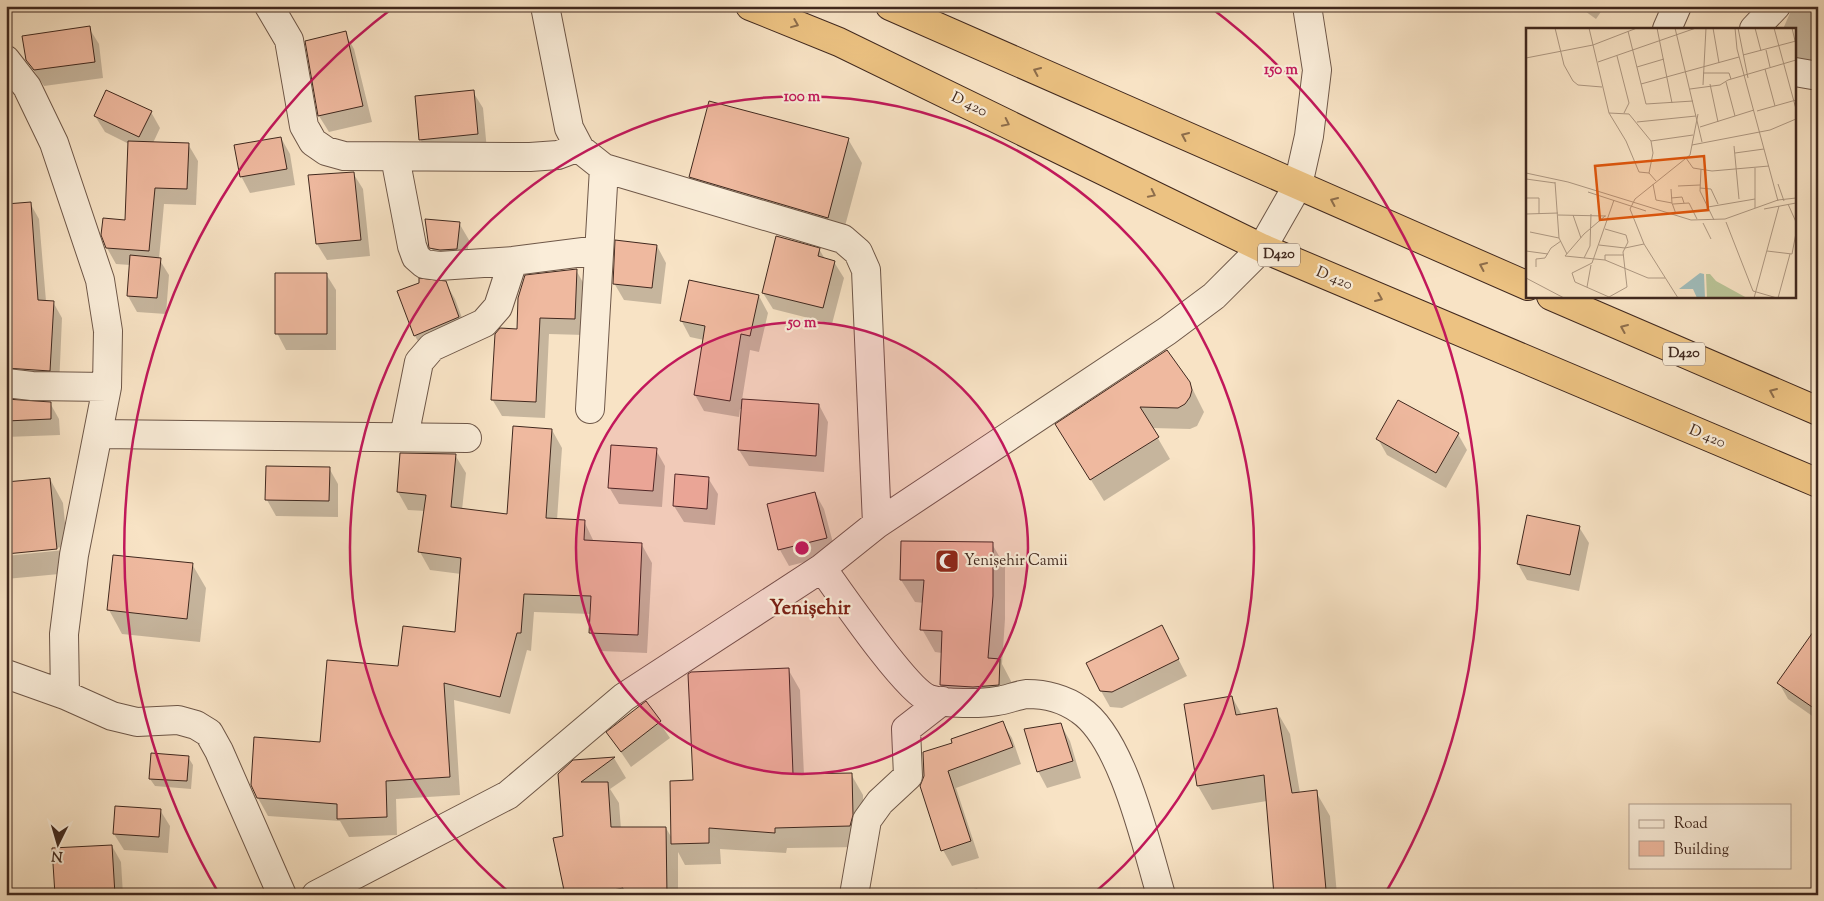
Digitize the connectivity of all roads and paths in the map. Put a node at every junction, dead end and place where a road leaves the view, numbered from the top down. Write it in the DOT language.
graph roads {
  1 [pos="269,6"];
  2 [pos="544,6"];
  3 [pos="750,6"];
  4 [pos="890,6"];
  5 [pos="1307,6"];
  6 [pos="1677,6"];
  7 [pos="1776,6"];
  8 [pos="1667,28"];
  9 [pos="1755,28"];
  10 [pos="6,60"];
  11 [pos="1796,72"];
  12 [pos="1818,76"];
  13 [pos="579,147"];
  14 [pos="395,157"];
  15 [pos="604,168"];
  16 [pos="1298,185"];
  17 [pos="1262,248"];
  18 [pos="599,250"];
  19 [pos="513,261"];
  20 [pos="1526,285"];
  21 [pos="1558,298"];
  22 [pos="6,383"];
  23 [pos="107,387"];
  24 [pos="590,409"];
  25 [pos="1818,411"];
  26 [pos="98,434"];
  27 [pos="404,437"];
  28 [pos="467,438"];
  29 [pos="1818,483"];
  30 [pos="877,524"];
  31 [pos="822,568"];
  32 [pos="6,674"];
  33 [pos="65,695"];
  34 [pos="942,701"];
  35 [pos="282,895"];
  36 [pos="316,895"];
  37 [pos="854,895"];
  38 [pos="1161,895"];
  1 -- 14 [label="street"];
  2 -- 13 [label="street"];
  3 -- 17 [label="highway, D 420 / D420, one-way"];
  16 -- 4 [label="highway, one-way"];
  5 -- 16 [label="street"];
  6 -- 8 [label="street"];
  7 -- 9 [label="street"];
  10 -- 23 [label="street"];
  11 -- 12 [label="street"];
  13 -- 14 [label="street"];
  13 -- 15 [label="street"];
  14 -- 19 [label="street"];
  15 -- 18 [label="street"];
  15 -- 30 [label="street"];
  16 -- 17 [label="street"];
  20 -- 16 [label="highway, one-way"];
  17 -- 29 [label="highway, D 420 / D420, one-way"];
  17 -- 30 [label="street"];
  18 -- 19 [label="street"];
  18 -- 24 [label="street"];
  19 -- 27 [label="street"];
  25 -- 21 [label="highway, D420, one-way"];
  22 -- 23 [label="street"];
  23 -- 26 [label="street"];
  26 -- 27 [label="street"];
  26 -- 33 [label="street"];
  27 -- 28 [label="street"];
  30 -- 31 [label="street"];
  31 -- 34 [label="street"];
  31 -- 36 [label="street"];
  32 -- 33 [label="street"];
  33 -- 35 [label="street"];
  34 -- 37 [label="street"];
  34 -- 38 [label="street"];
}
